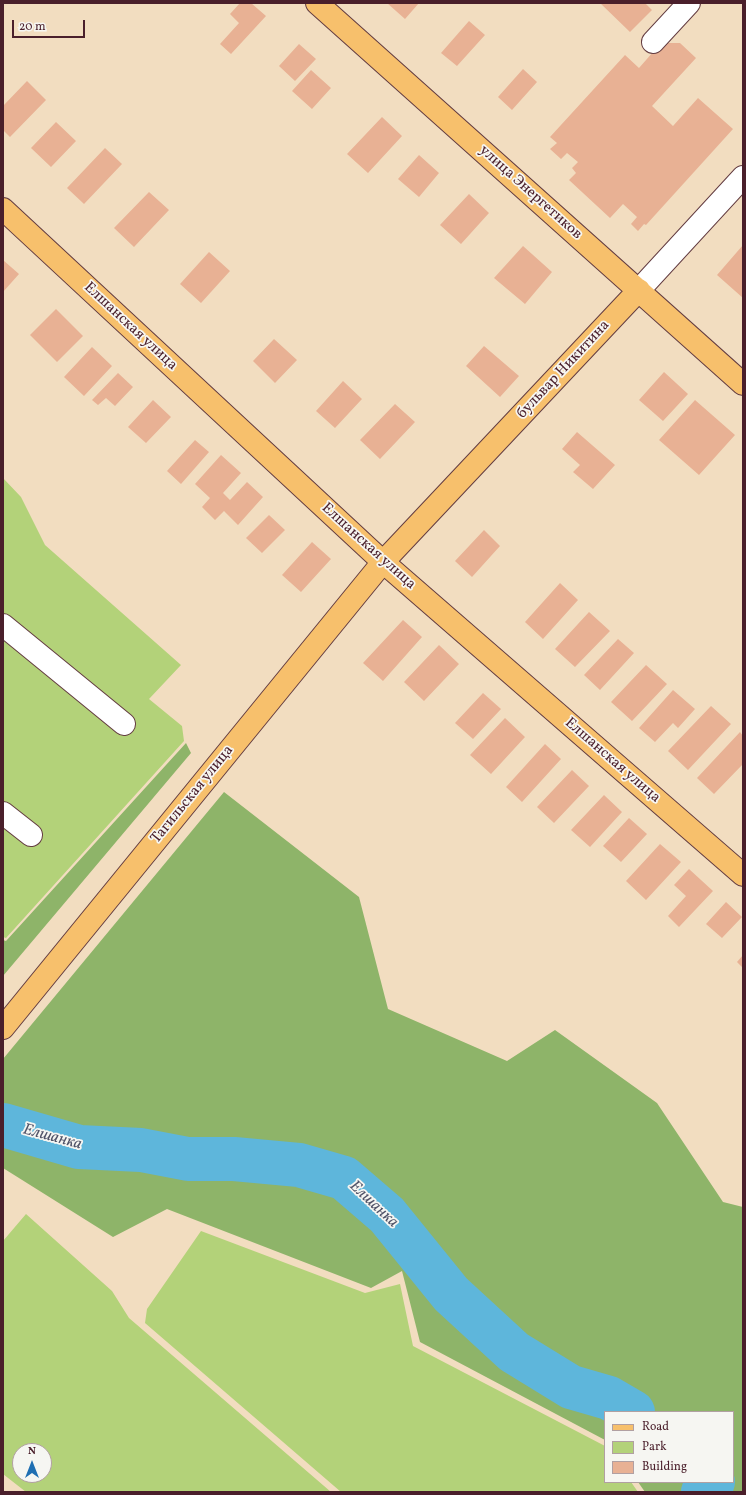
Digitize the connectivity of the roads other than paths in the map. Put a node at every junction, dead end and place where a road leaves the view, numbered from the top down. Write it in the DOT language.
graph roads {
  1 [pos="317,3"];
  2 [pos="689,3"];
  3 [pos="653,42"];
  4 [pos="743,177"];
  5 [pos="3,209"];
  6 [pos="639,290"];
  7 [pos="743,384"];
  8 [pos="383,562"];
  9 [pos="3,625"];
  10 [pos="124,724"];
  11 [pos="3,813"];
  12 [pos="31,835"];
  13 [pos="743,875"];
  14 [pos="3,1028"];
  1 -- 6 [label="main road, улица Энергетиков"];
  2 -- 3 [label="street"];
  4 -- 6 [label="street, бульвар Никитина"];
  5 -- 8 [label="main road, Елшанская улица"];
  6 -- 7 [label="main road, улица Энергетиков"];
  6 -- 8 [label="main road, бульвар Никитина"];
  8 -- 13 [label="main road, Елшанская улица"];
  8 -- 14 [label="main road, Тагильская улица"];
  9 -- 10 [label="street"];
  11 -- 12 [label="street"];
}
